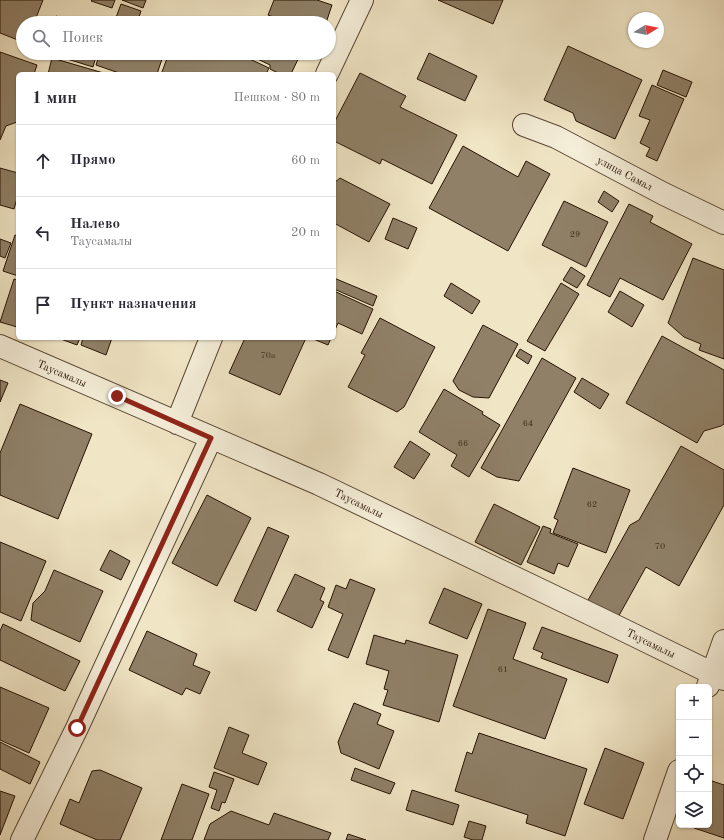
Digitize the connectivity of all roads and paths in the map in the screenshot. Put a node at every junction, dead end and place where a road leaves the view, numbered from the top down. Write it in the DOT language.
graph roads {
  1 [pos="362,0"];
  2 [pos="336,55"];
  3 [pos="334,60"];
  4 [pos="328,72"];
  5 [pos="524,125"];
  6 [pos="724,223"];
  7 [pos="210,340"];
  8 [pos="0,346"];
  9 [pos="177,423"];
  10 [pos="211,438"];
  11 [pos="724,641"];
  12 [pos="715,680"];
  13 [pos="676,780"];
  14 [pos="22,840"];
  15 [pos="655,840"];
  1 -- 2 [label="street"];
  3 -- 4 [label="street"];
  5 -- 6 [label="street, улица Самал"];
  7 -- 9 [label="street"];
  8 -- 9 [label="street, Таусамалы"];
  9 -- 10 [label="street, Таусамалы"];
  10 -- 12 [label="street, Таусамалы"];
  10 -- 14 [label="street"];
  11 -- 12 [label="street"];
  13 -- 15 [label="street"];
}
